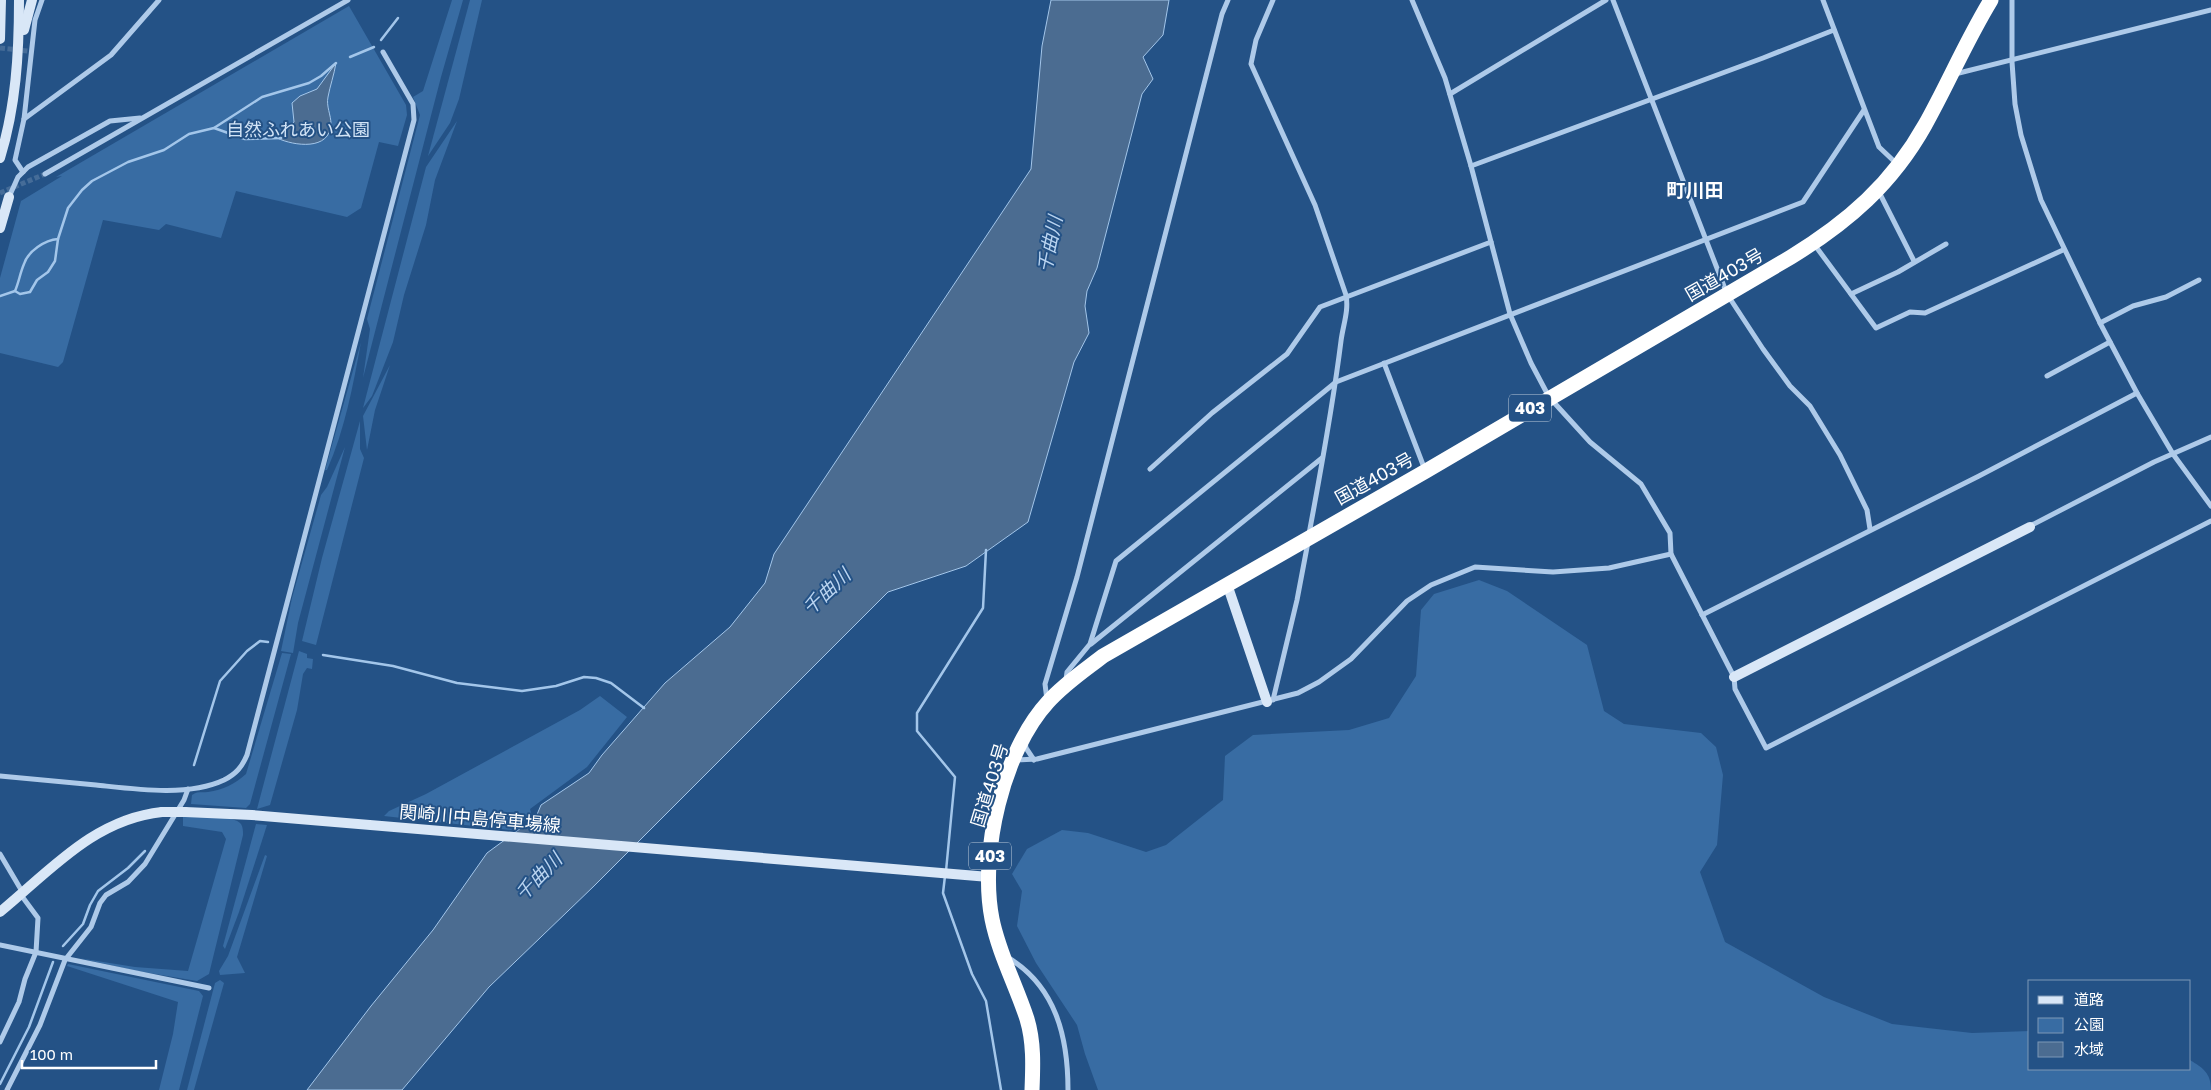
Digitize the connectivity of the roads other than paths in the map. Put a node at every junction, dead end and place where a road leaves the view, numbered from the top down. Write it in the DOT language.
graph roads {
  1 [pos="1,0"];
  2 [pos="19,0"];
  3 [pos="32,0"];
  4 [pos="42,0"];
  5 [pos="159,0"];
  6 [pos="348,0"];
  7 [pos="1228,0"];
  8 [pos="1273,0"];
  9 [pos="1412,0"];
  10 [pos="1606,0"];
  11 [pos="1613,0"];
  12 [pos="1823,0"];
  13 [pos="1991,0"];
  14 [pos="2012,0"];
  15 [pos="2211,10"];
  16 [pos="1834,30"];
  17 [pos="0,39"];
  18 [pos="383,52"];
  19 [pos="2012,62"];
  20 [pos="18,73"];
  21 [pos="1949,76"];
  22 [pos="1450,94"];
  23 [pos="1650,99"];
  24 [pos="1864,110"];
  25 [pos="143,118"];
  26 [pos="24,119"];
  27 [pos="0,158"];
  28 [pos="1899,165"];
  29 [pos="1471,166"];
  30 [pos="22,172"];
  31 [pos="45,174"];
  32 [pos="1878,189"];
  33 [pos="9,197"];
  34 [pos="0,228"];
  35 [pos="1705,240"];
  36 [pos="1491,242"];
  37 [pos="1813,243"];
  38 [pos="1946,244"];
  39 [pos="2063,250"];
  40 [pos="1914,261"];
  41 [pos="2199,280"];
  42 [pos="1727,294"];
  43 [pos="1850,294"];
  44 [pos="1346,295"];
  45 [pos="1510,314"];
  46 [pos="2100,323"];
  47 [pos="2110,342"];
  48 [pos="1384,363"];
  49 [pos="2047,376"];
  50 [pos="1336,382"];
  51 [pos="2137,393"];
  52 [pos="1549,397"];
  53 [pos="2211,437"];
  54 [pos="2173,454"];
  55 [pos="1322,458"];
  56 [pos="1150,469"];
  57 [pos="1426,471"];
  58 [pos="2211,506"];
  59 [pos="2211,521"];
  60 [pos="2030,527"];
  61 [pos="1870,529"];
  62 [pos="1308,537"];
  63 [pos="1672,554"];
  64 [pos="1227,584"];
  65 [pos="1702,615"];
  66 [pos="1090,644"];
  67 [pos="1734,677"];
  68 [pos="1065,685"];
  69 [pos="1270,701"];
  70 [pos="1048,702"];
  71 [pos="1025,734"];
  72 [pos="1013,760"];
  73 [pos="1034,760"];
  74 [pos="0,776"];
  75 [pos="188,789"];
  76 [pos="0,854"];
  77 [pos="982,876"];
  78 [pos="22,894"];
  79 [pos="0,912"];
  80 [pos="0,946"];
  81 [pos="36,952"];
  82 [pos="1002,954"];
  83 [pos="65,960"];
  84 [pos="209,988"];
  85 [pos="0,1042"];
  86 [pos="7,1090"];
  87 [pos="1032,1090"];
  88 [pos="1068,1090"];
  1 -- 17 [label="main road"];
  2 -- 20 [label="main road"];
  3 -- 20 [label="main road"];
  4 -- 26 [label="street"];
  5 -- 26 [label="street"];
  6 -- 25 [label="street"];
  7 -- 70 [label="street"];
  8 -- 44 [label="street"];
  9 -- 22 [label="street"];
  10 -- 22 [label="street"];
  11 -- 23 [label="street"];
  12 -- 16 [label="street"];
  13 -- 21 [label="highway, 国道403号 / 403"];
  14 -- 19 [label="street"];
  15 -- 19 [label="street"];
  16 -- 23 [label="street"];
  16 -- 24 [label="street"];
  18 -- 75 [label="street"];
  19 -- 21 [label="street"];
  19 -- 39 [label="street"];
  20 -- 27 [label="main road"];
  21 -- 28 [label="highway, 国道403号 / 403"];
  22 -- 29 [label="street"];
  23 -- 29 [label="street"];
  23 -- 35 [label="street"];
  24 -- 28 [label="street"];
  24 -- 35 [label="street"];
  25 -- 30 [label="street"];
  25 -- 31 [label="street"];
  26 -- 30 [label="street"];
  28 -- 32 [label="highway, 国道403号 / 403"];
  29 -- 36 [label="street"];
  30 -- 33 [label="street"];
  32 -- 37 [label="highway, 国道403号 / 403"];
  32 -- 40 [label="street"];
  33 -- 34 [label="main road"];
  35 -- 42 [label="street"];
  35 -- 45 [label="street"];
  36 -- 44 [label="street"];
  36 -- 45 [label="street"];
  37 -- 42 [label="highway, 国道403号 / 403"];
  37 -- 43 [label="street"];
  38 -- 40 [label="street"];
  39 -- 43 [label="street"];
  39 -- 46 [label="street"];
  40 -- 43 [label="street"];
  41 -- 46 [label="street"];
  42 -- 52 [label="highway, 国道403号 / 403"];
  42 -- 61 [label="street"];
  44 -- 50 [label="street"];
  44 -- 56 [label="street"];
  45 -- 48 [label="street"];
  45 -- 52 [label="street"];
  46 -- 47 [label="street"];
  47 -- 49 [label="street"];
  47 -- 51 [label="street"];
  48 -- 50 [label="street"];
  48 -- 57 [label="street"];
  50 -- 55 [label="street"];
  50 -- 66 [label="street"];
  51 -- 54 [label="street"];
  51 -- 61 [label="street"];
  52 -- 57 [label="highway, 国道403号 / 403"];
  52 -- 63 [label="street"];
  53 -- 54 [label="street"];
  54 -- 58 [label="street"];
  54 -- 60 [label="street"];
  55 -- 62 [label="street"];
  55 -- 66 [label="street"];
  57 -- 62 [label="highway, 国道403号 / 403"];
  59 -- 67 [label="street"];
  60 -- 67 [label="main road"];
  61 -- 65 [label="street"];
  62 -- 64 [label="highway, 国道403号 / 403"];
  62 -- 69 [label="street"];
  63 -- 65 [label="street"];
  63 -- 69 [label="street"];
  64 -- 68 [label="highway, 国道403号 / 403"];
  64 -- 69 [label="main road"];
  65 -- 67 [label="street"];
  66 -- 68 [label="street"];
  68 -- 70 [label="highway, 国道403号 / 403"];
  69 -- 73 [label="street"];
  70 -- 71 [label="highway, 国道403号 / 403"];
  71 -- 72 [label="highway, 国道403号 / 403"];
  71 -- 73 [label="street"];
  72 -- 73 [label="street"];
  72 -- 77 [label="highway, 国道403号 / 403"];
  74 -- 75 [label="street"];
  75 -- 83 [label="street"];
  76 -- 78 [label="street"];
  77 -- 78 [label="main road, 関崎川中島停車場線, bridge"];
  77 -- 82 [label="highway, 国道403号 / 403"];
  78 -- 79 [label="main road, 関崎川中島停車場線"];
  78 -- 81 [label="street"];
  80 -- 81 [label="street"];
  81 -- 83 [label="street"];
  81 -- 85 [label="street"];
  82 -- 87 [label="highway, 国道403号 / 403"];
  82 -- 88 [label="street"];
  83 -- 84 [label="street"];
  83 -- 86 [label="street"];
}
